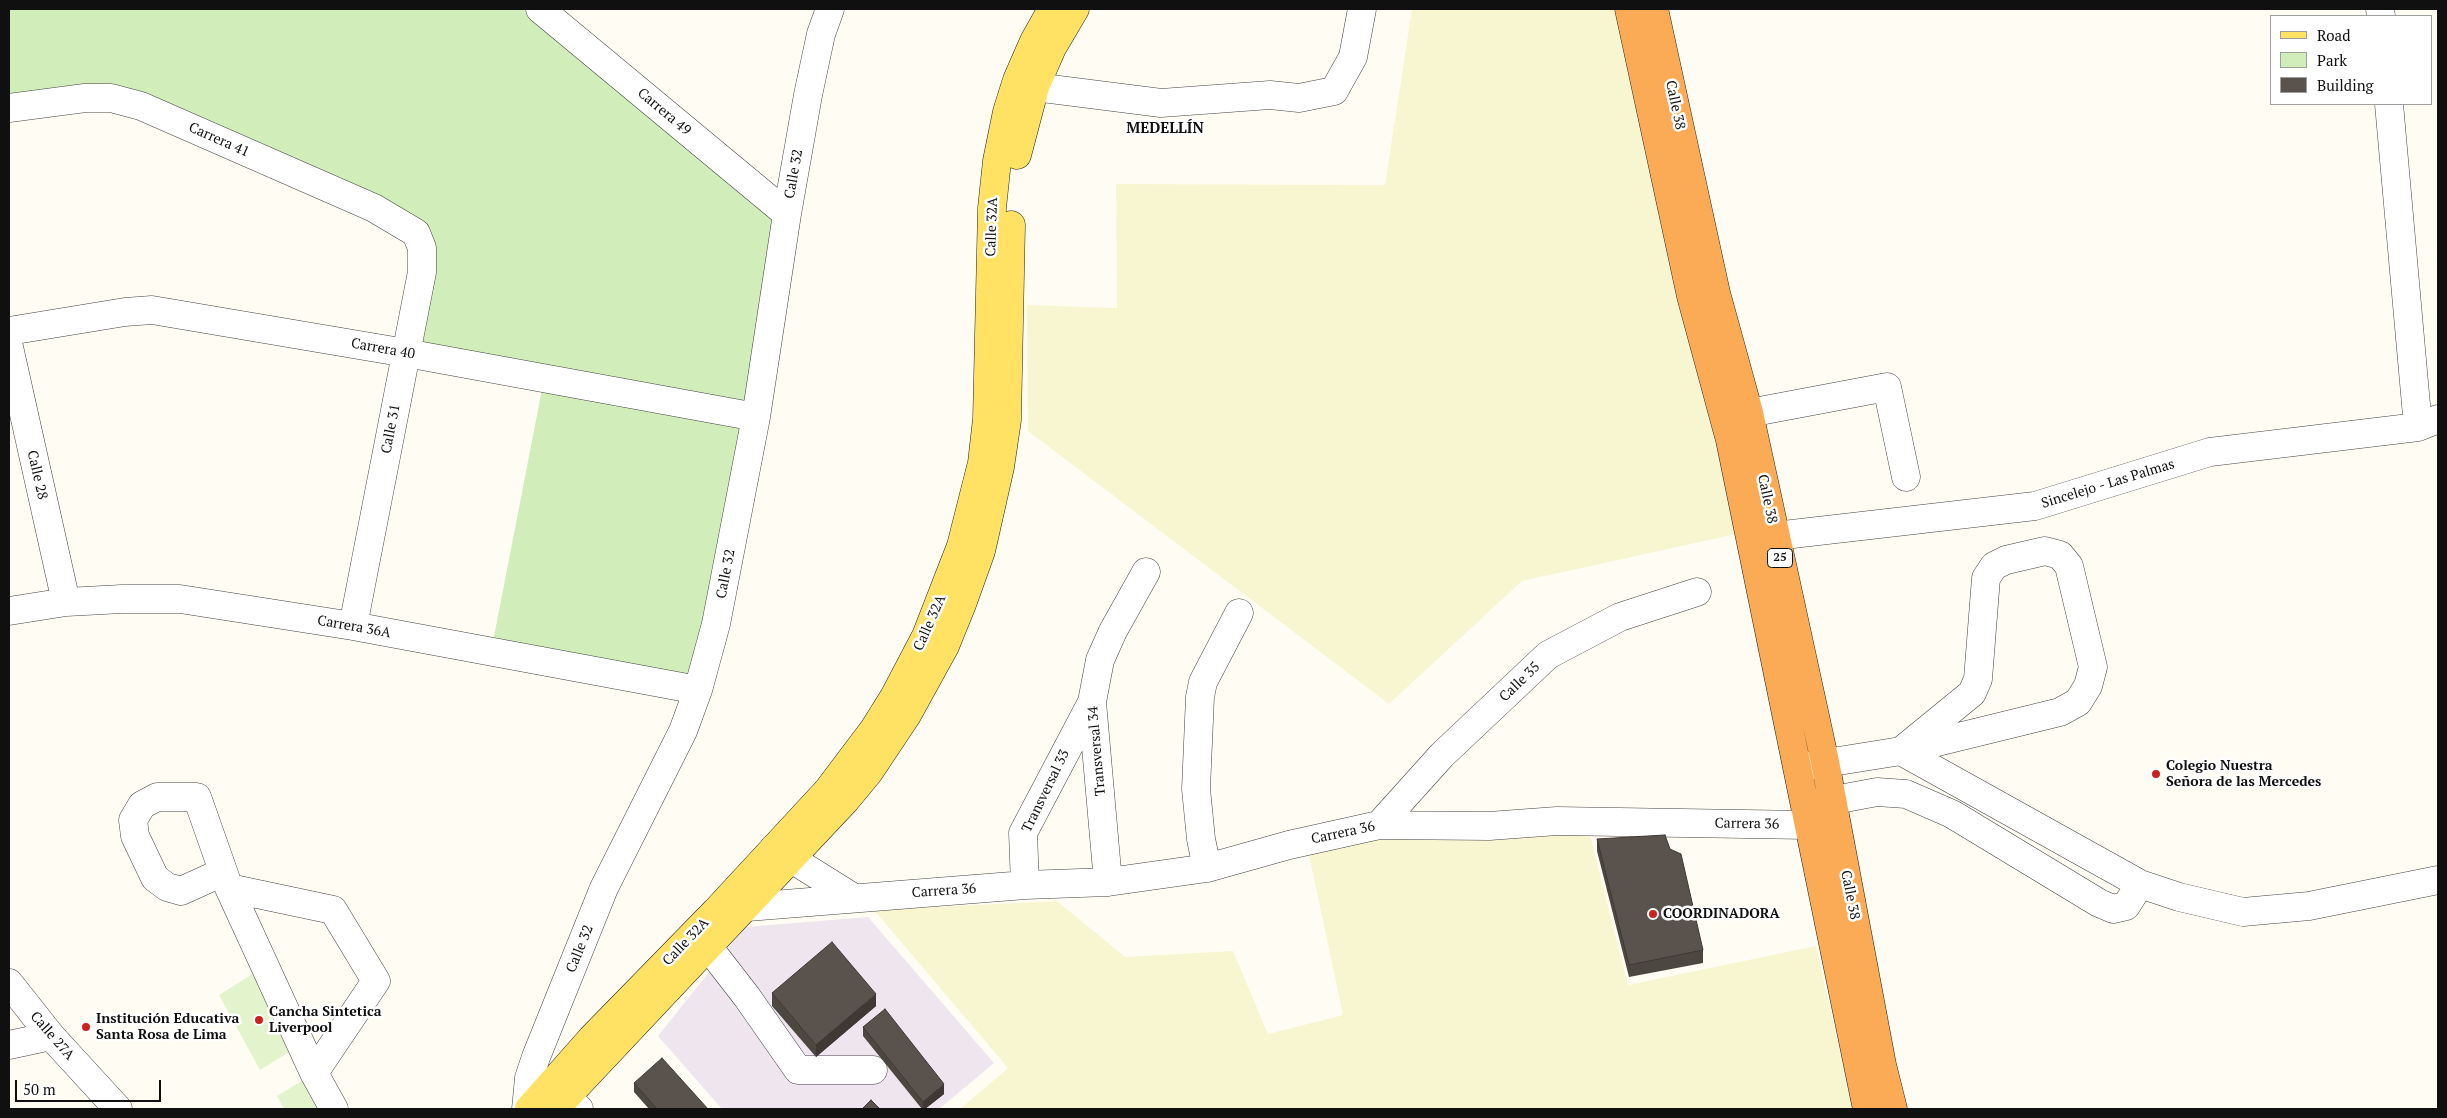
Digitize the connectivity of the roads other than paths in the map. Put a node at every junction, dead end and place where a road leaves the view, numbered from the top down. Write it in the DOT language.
graph roads {
  1 [pos="540,9"];
  2 [pos="830,9"];
  3 [pos="1052,9"];
  4 [pos="1075,9"];
  5 [pos="1362,9"];
  6 [pos="1629,9"];
  7 [pos="1654,9"];
  8 [pos="1035,87"];
  9 [pos="2389,105"];
  10 [pos="9,108"];
  11 [pos="787,214"];
  12 [pos="416,233"];
  13 [pos="9,331"];
  14 [pos="9,347"];
  15 [pos="406,353"];
  16 [pos="1749,413"];
  17 [pos="756,417"];
  18 [pos="2432,428"];
  19 [pos="1906,476"];
  20 [pos="1775,536"];
  21 [pos="1146,572"];
  22 [pos="1697,592"];
  23 [pos="66,602"];
  24 [pos="9,611"];
  25 [pos="1239,613"];
  26 [pos="353,626"];
  27 [pos="698,690"];
  28 [pos="1972,693"];
  29 [pos="1092,702"];
  30 [pos="1988,730"];
  31 [pos="1901,751"];
  32 [pos="1825,762"];
  33 [pos="1797,768"];
  34 [pos="1906,794"];
  35 [pos="1835,811"];
  36 [pos="1806,816"];
  37 [pos="1379,825"];
  38 [pos="792,860"];
  39 [pos="1207,868"];
  40 [pos="2438,880"];
  41 [pos="1108,882"];
  42 [pos="2140,884"];
  43 [pos="1025,885"];
  44 [pos="854,898"];
  45 [pos="805,902"];
  46 [pos="747,907"];
  47 [pos="709,948"];
  48 [pos="9,983"];
  49 [pos="51,1036"];
  50 [pos="9,1045"];
  51 [pos="606,1055"];
  52 [pos="873,1070"];
  53 [pos="314,1073"];
  54 [pos="567,1105"];
  55 [pos="118,1109"];
  56 [pos="334,1109"];
  57 [pos="527,1109"];
  58 [pos="534,1109"];
  59 [pos="1867,1109"];
  60 [pos="1893,1109"];
  1 -- 11 [label="street, Carrera 49"];
  2 -- 11 [label="street, Calle 32"];
  3 -- 38 [label="main road, Calle 32A"];
  4 -- 8 [label="main road, Calle 32A"];
  5 -- 8 [label="street"];
  6 -- 33 [label="highway, Calle 38 / 25"];
  7 -- 16 [label="highway, Calle 38 / 25"];
  8 -- 38 [label="main road, Calle 32A"];
  9 -- 18 [label="street"];
  10 -- 12 [label="street, Carrera 41"];
  11 -- 17 [label="street, Calle 32"];
  12 -- 15 [label="street, Calle 31"];
  13 -- 15 [label="street, Carrera 40"];
  14 -- 23 [label="street, Calle 28"];
  15 -- 17 [label="street, Carrera 40"];
  15 -- 26 [label="street, Calle 31"];
  16 -- 19 [label="street"];
  16 -- 20 [label="highway, Calle 38 / 25"];
  17 -- 27 [label="street, Calle 32"];
  18 -- 20 [label="street, Sincelejo - Las Palmas"];
  20 -- 32 [label="highway, Calle 38 / 25"];
  21 -- 29 [label="street, Transversal 34"];
  22 -- 37 [label="street, Calle 35"];
  23 -- 24 [label="street, Carrera 36A"];
  23 -- 26 [label="street, Carrera 36A"];
  25 -- 39 [label="street"];
  26 -- 27 [label="street, Carrera 36A"];
  27 -- 57 [label="street, Calle 32"];
  28 -- 30 [label="street"];
  28 -- 30 [label="street"];
  28 -- 31 [label="street"];
  29 -- 41 [label="street, Transversal 34"];
  29 -- 43 [label="street, Transversal 33"];
  30 -- 31 [label="street"];
  31 -- 32 [label="street"];
  31 -- 34 [label="street"];
  31 -- 42 [label="street"];
  32 -- 33 [label="street"];
  32 -- 35 [label="highway, Calle 38 / 25"];
  33 -- 36 [label="highway, Calle 38 / 25"];
  34 -- 35 [label="street, Carrera 36"];
  34 -- 42 [label="street, Carrera 36"];
  35 -- 36 [label="street, Carrera 36"];
  35 -- 60 [label="highway, Calle 38 / 25"];
  36 -- 37 [label="street, Carrera 36"];
  36 -- 59 [label="highway, Calle 38 / 25"];
  37 -- 39 [label="street, Carrera 36"];
  38 -- 44 [label="street"];
  38 -- 45 [label="street"];
  38 -- 46 [label="main road, Calle 32A"];
  38 -- 57 [label="main road, Calle 32A"];
  39 -- 41 [label="street, Carrera 36"];
  40 -- 42 [label="street"];
  41 -- 43 [label="street, Carrera 36"];
  43 -- 44 [label="street, Carrera 36"];
  44 -- 45 [label="street, Carrera 36"];
  45 -- 46 [label="street, Carrera 36"];
  46 -- 47 [label="main road, Calle 32A"];
  47 -- 51 [label="main road, Calle 32A"];
  47 -- 52 [label="street"];
  48 -- 49 [label="street, Calle 27A"];
  49 -- 50 [label="street"];
  49 -- 55 [label="street, Calle 27A"];
  51 -- 54 [label="main road, Calle 32A"];
  51 -- 58 [label="main road"];
  53 -- 53 [label="street"];
  53 -- 56 [label="street"];
}
